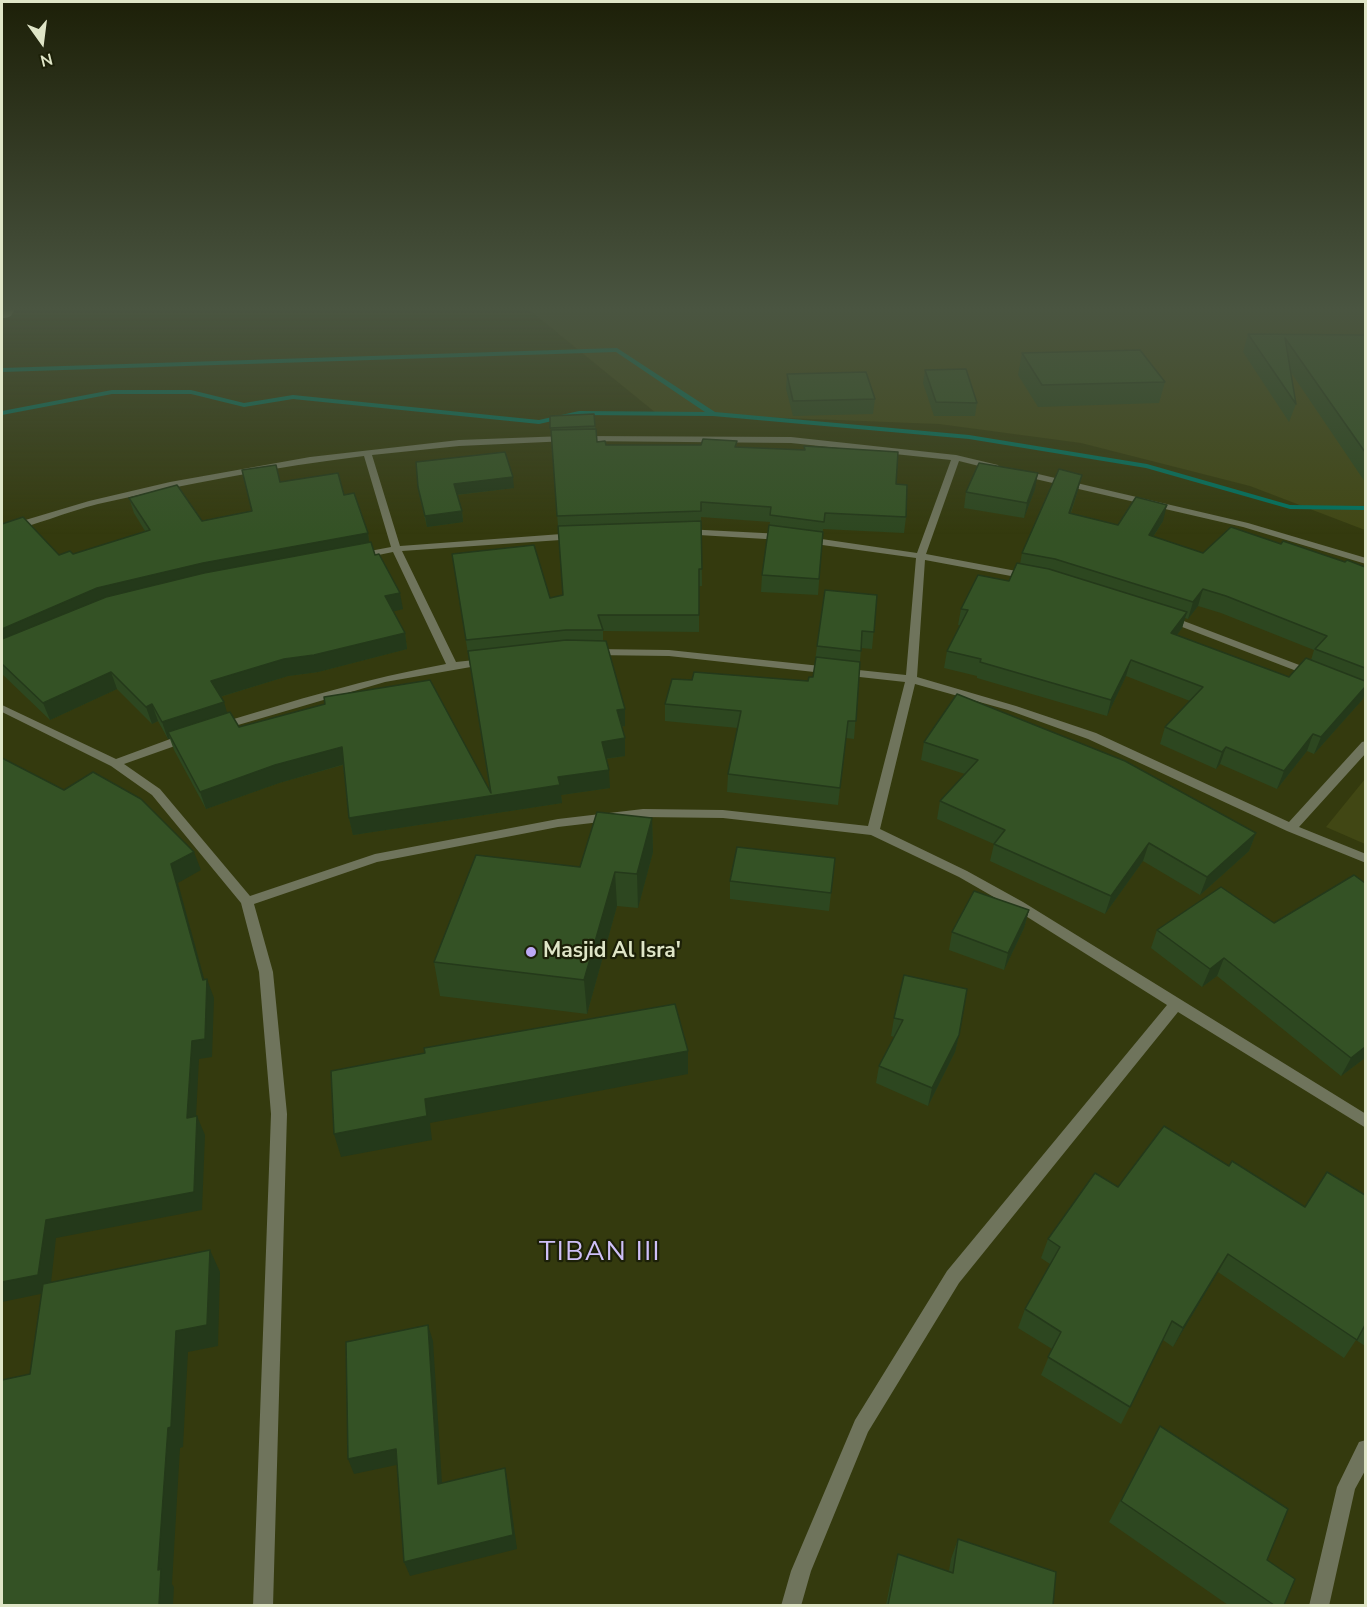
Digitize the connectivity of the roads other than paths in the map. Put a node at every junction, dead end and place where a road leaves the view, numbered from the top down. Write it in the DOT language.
graph roads {
  1 [pos="367,453"];
  2 [pos="956,458"];
  3 [pos="1002,469"];
  4 [pos="1014,472"];
  5 [pos="2,530"];
  6 [pos="676,532"];
  7 [pos="586,536"];
  8 [pos="396,549"];
  9 [pos="921,556"];
  10 [pos="351,557"];
  11 [pos="1365,561"];
  12 [pos="1036,578"];
  13 [pos="1156,614"];
  14 [pos="579,652"];
  15 [pos="498,660"];
  16 [pos="452,665"];
  17 [pos="1324,678"];
  18 [pos="911,679"];
  19 [pos="2,708"];
  20 [pos="1365,745"];
  21 [pos="115,763"];
  22 [pos="1291,828"];
  23 [pos="873,831"];
  24 [pos="1365,859"];
  25 [pos="247,902"];
  26 [pos="1177,1003"];
  27 [pos="1365,1122"];
  28 [pos="1365,1449"];
  29 [pos="263,1605"];
  30 [pos="791,1605"];
  31 [pos="1319,1605"];
  1 -- 2 [label="street"];
  1 -- 5 [label="street"];
  1 -- 8 [label="street"];
  2 -- 3 [label="street"];
  2 -- 9 [label="street"];
  4 -- 11 [label="street"];
  6 -- 9 [label="street"];
  7 -- 8 [label="street"];
  8 -- 10 [label="street"];
  8 -- 16 [label="street"];
  9 -- 12 [label="street"];
  9 -- 18 [label="street"];
  13 -- 17 [label="street"];
  14 -- 18 [label="street"];
  15 -- 16 [label="street"];
  16 -- 21 [label="street"];
  18 -- 22 [label="street"];
  18 -- 23 [label="street"];
  19 -- 21 [label="street"];
  20 -- 22 [label="street"];
  21 -- 25 [label="street"];
  22 -- 24 [label="street"];
  23 -- 25 [label="street"];
  23 -- 26 [label="street"];
  25 -- 29 [label="street"];
  26 -- 27 [label="street"];
  26 -- 30 [label="street"];
  28 -- 31 [label="street"];
}
